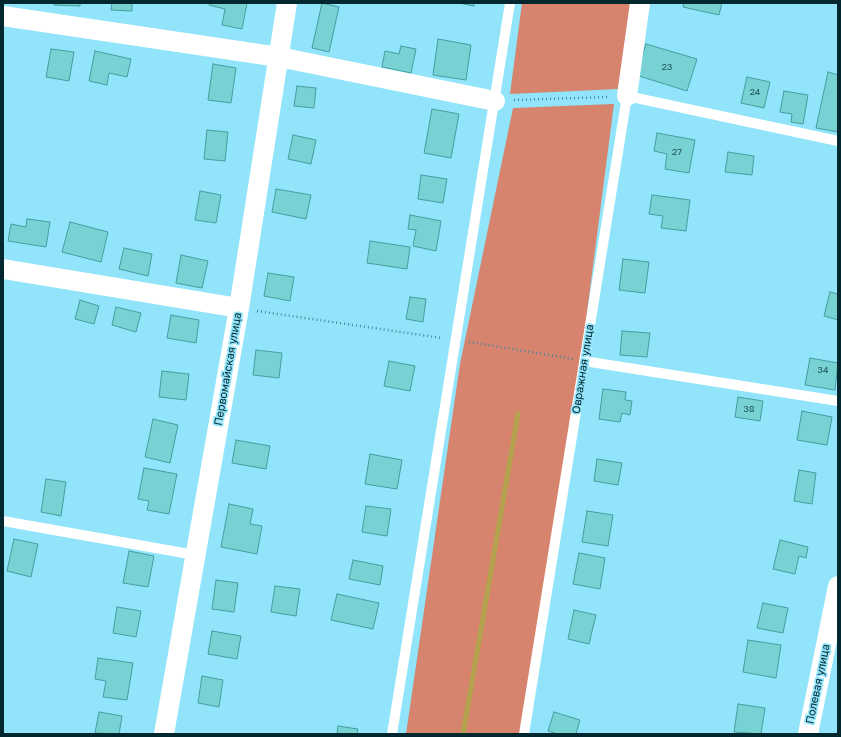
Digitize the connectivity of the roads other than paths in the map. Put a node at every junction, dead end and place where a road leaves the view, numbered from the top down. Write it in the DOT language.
graph roads {
  1 [pos="287,3"];
  2 [pos="510,3"];
  3 [pos="640,3"];
  4 [pos="3,16"];
  5 [pos="279,57"];
  6 [pos="627,96"];
  7 [pos="495,101"];
  8 [pos="838,141"];
  9 [pos="3,269"];
  10 [pos="239,308"];
  11 [pos="584,361"];
  12 [pos="838,401"];
  13 [pos="3,522"];
  14 [pos="195,555"];
  15 [pos="838,586"];
  16 [pos="164,734"];
  17 [pos="392,734"];
  18 [pos="524,734"];
  19 [pos="808,734"];
  1 -- 5 [label="street, Первомайская улица"];
  2 -- 7 [label="lane"];
  3 -- 6 [label="street, Овражная улица"];
  4 -- 5 [label="street"];
  5 -- 7 [label="street"];
  5 -- 10 [label="street, Первомайская улица"];
  6 -- 8 [label="lane"];
  6 -- 11 [label="lane, Овражная улица"];
  7 -- 17 [label="lane"];
  9 -- 10 [label="street"];
  10 -- 14 [label="street, Первомайская улица"];
  11 -- 12 [label="lane"];
  11 -- 18 [label="lane, Овражная улица"];
  13 -- 14 [label="lane"];
  14 -- 16 [label="street, Первомайская улица"];
  15 -- 19 [label="street, Полевая улица"];
}
